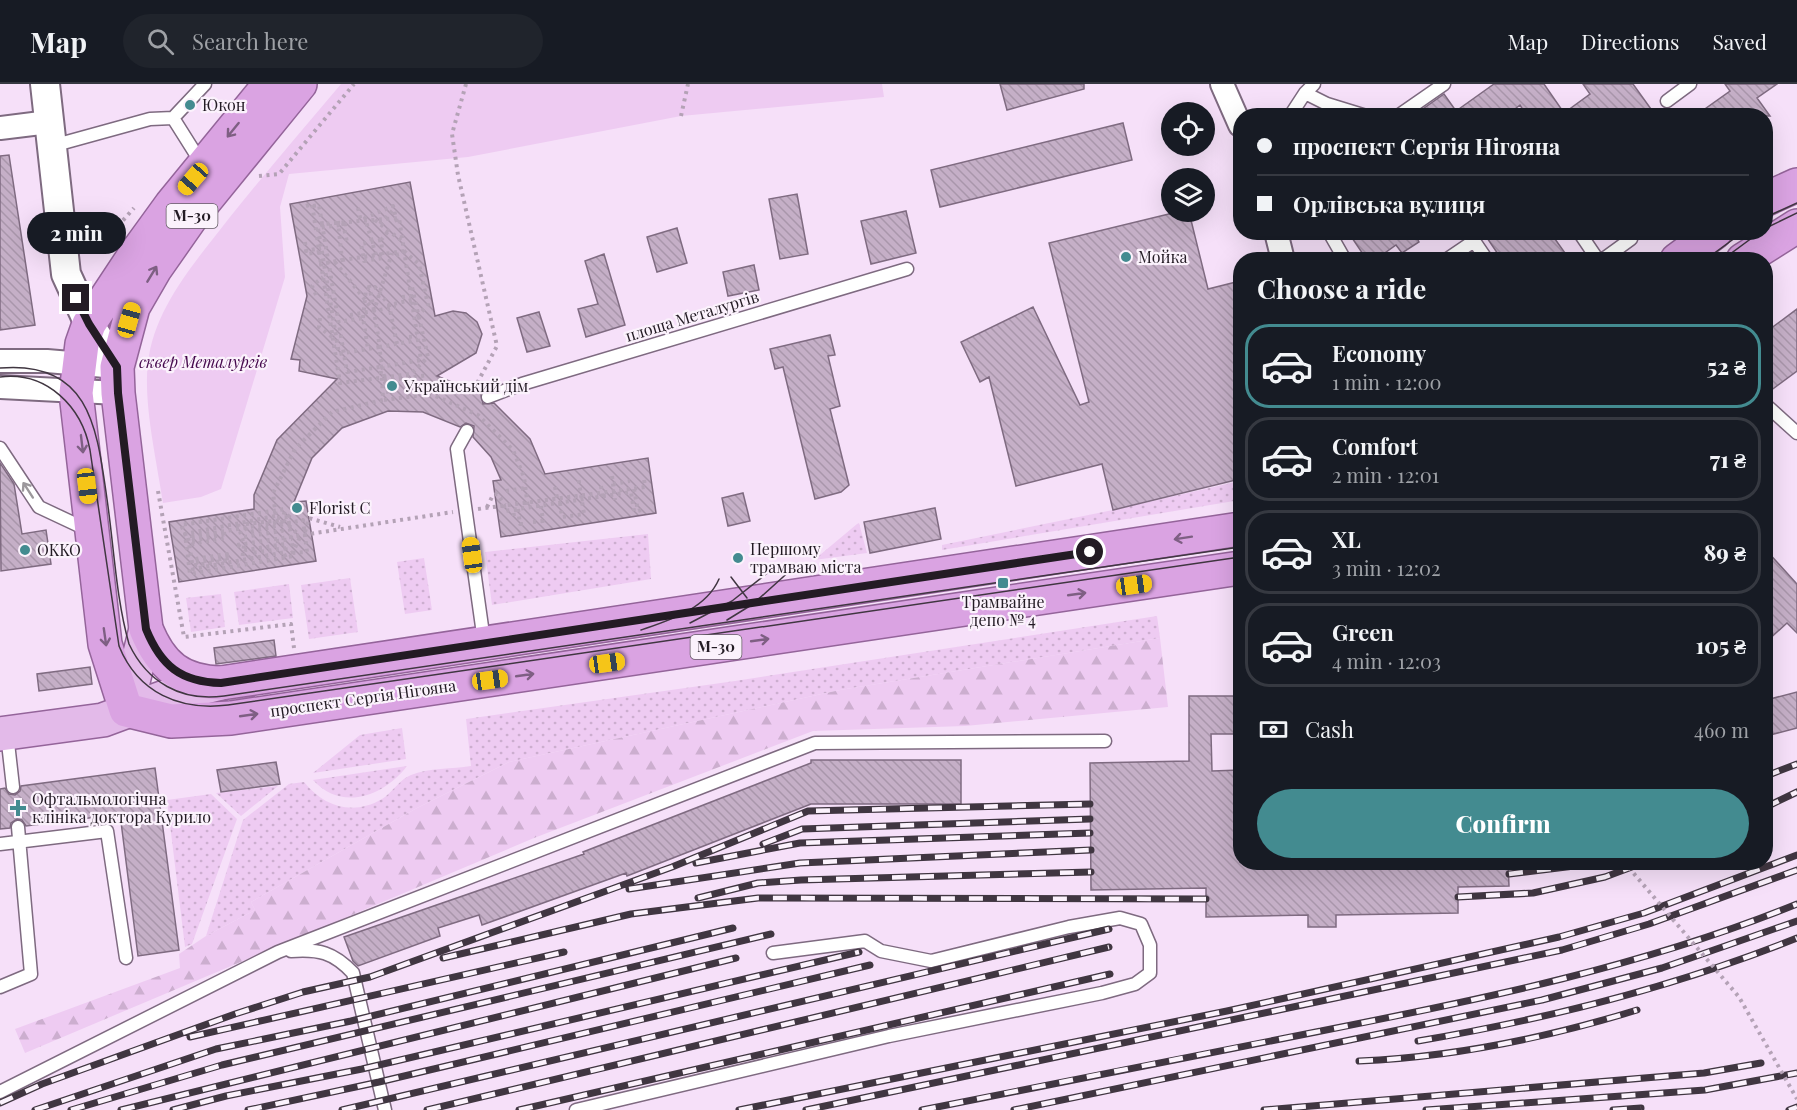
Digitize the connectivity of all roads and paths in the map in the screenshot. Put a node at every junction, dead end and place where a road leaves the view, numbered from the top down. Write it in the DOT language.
graph roads {
  1 [pos="45,84"];
  2 [pos="205,84"];
  3 [pos="354,84"];
  4 [pos="466,84"];
  5 [pos="688,84"];
  6 [pos="1222,84"];
  7 [pos="1444,84"];
  8 [pos="1690,84"];
  9 [pos="1310,88"];
  10 [pos="274,90"];
  11 [pos="1666,101"];
  12 [pos="1296,108"];
  13 [pos="1340,108"];
  14 [pos="1410,108"];
  15 [pos="1233,109"];
  16 [pos="681,116"];
  17 [pos="173,118"];
  18 [pos="0,128"];
  19 [pos="51,134"];
  20 [pos="224,175"];
  21 [pos="1797,186"];
  22 [pos="1773,196"];
  23 [pos="142,200"];
  24 [pos="306,206"];
  25 [pos="60,216"];
  26 [pos="308,216"];
  27 [pos="317,216"];
  28 [pos="390,219"];
  29 [pos="363,220"];
  30 [pos="340,221"];
  31 [pos="322,224"];
  32 [pos="380,224"];
  33 [pos="316,226"];
  34 [pos="1797,226"];
  35 [pos="389,230"];
  36 [pos="381,240"];
  37 [pos="1468,240"];
  38 [pos="1628,240"];
  39 [pos="1704,240"];
  40 [pos="304,242"];
  41 [pos="347,242"];
  42 [pos="322,248"];
  43 [pos="404,251"];
  44 [pos="1455,252"];
  45 [pos="1611,252"];
  46 [pos="1688,252"];
  47 [pos="1756,252"];
  48 [pos="394,254"];
  49 [pos="376,255"];
  50 [pos="342,260"];
  51 [pos="335,262"];
  52 [pos="420,265"];
  53 [pos="907,269"];
  54 [pos="315,270"];
  55 [pos="324,270"];
  56 [pos="314,285"];
  57 [pos="369,285"];
  58 [pos="402,297"];
  59 [pos="411,298"];
  60 [pos="389,305"];
  61 [pos="396,307"];
  62 [pos="374,311"];
  63 [pos="350,315"];
  64 [pos="363,318"];
  65 [pos="416,320"];
  66 [pos="344,321"];
  67 [pos="89,324"];
  68 [pos="320,327"];
  69 [pos="427,327"];
  70 [pos="418,329"];
  71 [pos="409,337"];
  72 [pos="421,337"];
  73 [pos="335,341"];
  74 [pos="379,344"];
  75 [pos="397,344"];
  76 [pos="342,345"];
  77 [pos="368,349"];
  78 [pos="0,361"];
  79 [pos="337,361"];
  80 [pos="343,361"];
  81 [pos="365,361"];
  82 [pos="380,367"];
  83 [pos="366,369"];
  84 [pos="411,374"];
  85 [pos="77,378"];
  86 [pos="371,379"];
  87 [pos="397,379"];
  88 [pos="118,380"];
  89 [pos="383,380"];
  90 [pos="0,387"];
  91 [pos="385,389"];
  92 [pos="472,391"];
  93 [pos="488,397"];
  94 [pos="384,400"];
  95 [pos="1773,411"];
  96 [pos="467,431"];
  97 [pos="1797,433"];
  98 [pos="0,448"];
  99 [pos="579,476"];
  100 [pos="612,476"];
  101 [pos="524,477"];
  102 [pos="644,479"];
  103 [pos="614,484"];
  104 [pos="601,486"];
  105 [pos="157,487"];
  106 [pos="555,487"];
  107 [pos="525,488"];
  108 [pos="624,490"];
  109 [pos="632,490"];
  110 [pos="506,491"];
  111 [pos="615,492"];
  112 [pos="602,493"];
  113 [pos="625,497"];
  114 [pos="581,498"];
  115 [pos="603,500"];
  116 [pos="615,500"];
  117 [pos="635,500"];
  118 [pos="558,502"];
  119 [pos="517,504"];
  120 [pos="505,505"];
  121 [pos="541,506"];
  122 [pos="547,506"];
  123 [pos="487,507"];
  124 [pos="528,508"];
  125 [pos="634,509"];
  126 [pos="294,510"];
  127 [pos="466,510"];
  128 [pos="626,510"];
  129 [pos="260,513"];
  130 [pos="239,516"];
  131 [pos="275,516"];
  132 [pos="514,516"];
  133 [pos="288,517"];
  134 [pos="507,519"];
  135 [pos="206,521"];
  136 [pos="533,522"];
  137 [pos="237,524"];
  138 [pos="525,524"];
  139 [pos="289,525"];
  140 [pos="262,526"];
  141 [pos="281,526"];
  142 [pos="344,528"];
  143 [pos="1233,530"];
  144 [pos="230,531"];
  145 [pos="92,532"];
  146 [pos="244,532"];
  147 [pos="208,534"];
  148 [pos="299,534"];
  149 [pos="189,539"];
  150 [pos="292,539"];
  151 [pos="237,545"];
  152 [pos="244,545"];
  153 [pos="296,546"];
  154 [pos="285,547"];
  155 [pos="185,549"];
  156 [pos="246,550"];
  157 [pos="233,558"];
  158 [pos="248,558"];
  159 [pos="190,561"];
  160 [pos="239,565"];
  161 [pos="1233,569"];
  162 [pos="146,629"];
  163 [pos="484,645"];
  164 [pos="285,650"];
  165 [pos="221,683"];
  166 [pos="126,710"];
  167 [pos="3,734"];
  168 [pos="1105,741"];
  169 [pos="13,787"];
  170 [pos="18,827"];
  171 [pos="19,841"];
  172 [pos="0,844"];
  173 [pos="1631,870"];
  174 [pos="278,952"];
  175 [pos="773,953"];
  176 [pos="126,958"];
  177 [pos="0,987"];
  178 [pos="0,1092"];
  179 [pos="1797,1099"];
  180 [pos="385,1110"];
  181 [pos="576,1110"];
  1 -- 19 [label="street"];
  2 -- 17 [label="lane"];
  3 -- 20 [label="path"];
  4 -- 92 [label="path"];
  5 -- 16 [label="path"];
  6 -- 15 [label="street"];
  7 -- 14 [label="lane"];
  8 -- 11 [label="lane"];
  9 -- 12 [label="lane"];
  9 -- 13 [label="lane"];
  10 -- 20 [label="highway, М-30"];
  17 -- 19 [label="lane"];
  17 -- 20 [label="lane"];
  18 -- 19 [label="street"];
  19 -- 25 [label="street"];
  20 -- 67 [label="highway, М-30"];
  88 -- 20 [label="highway, М-30, one-way"];
  21 -- 22 [label="highway"];
  23 -- 25 [label="path"];
  24 -- 27 [label="path"];
  25 -- 67 [label="street"];
  26 -- 27 [label="path"];
  27 -- 31 [label="path"];
  27 -- 33 [label="path"];
  28 -- 29 [label="path"];
  28 -- 32 [label="path"];
  28 -- 43 [label="path"];
  29 -- 30 [label="path"];
  29 -- 32 [label="path"];
  29 -- 33 [label="path"];
  29 -- 43 [label="path"];
  29 -- 49 [label="path"];
  30 -- 31 [label="path"];
  30 -- 33 [label="path"];
  30 -- 41 [label="path"];
  30 -- 50 [label="path"];
  31 -- 42 [label="path"];
  32 -- 35 [label="path"];
  33 -- 42 [label="path"];
  34 -- 47 [label="highway"];
  35 -- 36 [label="path"];
  35 -- 43 [label="path"];
  36 -- 36 [label="path"];
  37 -- 44 [label="lane"];
  38 -- 45 [label="lane"];
  39 -- 46 [label="highway"];
  40 -- 42 [label="path"];
  42 -- 55 [label="path"];
  43 -- 48 [label="path"];
  43 -- 52 [label="path"];
  43 -- 59 [label="path"];
  43 -- 65 [label="path"];
  48 -- 49 [label="path"];
  48 -- 62 [label="path"];
  49 -- 50 [label="path"];
  50 -- 51 [label="path"];
  51 -- 55 [label="path"];
  51 -- 62 [label="path"];
  52 -- 65 [label="path"];
  52 -- 65 [label="path"];
  53 -- 93 [label="lane, площа Металургів"];
  54 -- 55 [label="path"];
  55 -- 56 [label="path"];
  55 -- 56 [label="path"];
  55 -- 56 [label="path"];
  55 -- 73 [label="path"];
  55 -- 76 [label="path"];
  57 -- 62 [label="path"];
  58 -- 59 [label="path"];
  59 -- 60 [label="path"];
  59 -- 65 [label="path"];
  59 -- 70 [label="path"];
  60 -- 64 [label="path"];
  60 -- 75 [label="path"];
  61 -- 62 [label="path"];
  62 -- 63 [label="path"];
  62 -- 74 [label="path"];
  64 -- 66 [label="path"];
  64 -- 77 [label="path"];
  65 -- 70 [label="path"];
  67 -- 85 [label="highway, М-30"];
  67 -- 88 [label="street"];
  68 -- 73 [label="path"];
  68 -- 73 [label="path"];
  68 -- 76 [label="path"];
  69 -- 70 [label="path"];
  70 -- 72 [label="path"];
  71 -- 72 [label="path"];
  72 -- 75 [label="path"];
  72 -- 82 [label="path"];
  72 -- 84 [label="path"];
  73 -- 77 [label="path"];
  73 -- 79 [label="path"];
  74 -- 75 [label="path"];
  74 -- 77 [label="path"];
  74 -- 89 [label="path"];
  76 -- 83 [label="path"];
  78 -- 85 [label="street"];
  79 -- 80 [label="path"];
  79 -- 89 [label="path"];
  81 -- 83 [label="path"];
  82 -- 83 [label="path"];
  82 -- 89 [label="path"];
  84 -- 87 [label="path"];
  84 -- 89 [label="path"];
  85 -- 88 [label="street"];
  85 -- 90 [label="street"];
  85 -- 145 [label="highway, М-30, one-way"];
  86 -- 89 [label="path"];
  87 -- 89 [label="path"];
  87 -- 91 [label="path"];
  88 -- 162 [label="highway, М-30"];
  89 -- 91 [label="path"];
  91 -- 94 [label="path"];
  91 -- 131 [label="path"];
  95 -- 97 [label="lane"];
  96 -- 127 [label="lane"];
  145 -- 98 [label="lane, one-way"];
  99 -- 114 [label="path"];
  100 -- 103 [label="path"];
  101 -- 107 [label="path"];
  102 -- 109 [label="path"];
  103 -- 109 [label="path"];
  103 -- 111 [label="path"];
  104 -- 112 [label="path"];
  105 -- 164 [label="path"];
  106 -- 118 [label="path"];
  107 -- 110 [label="path"];
  107 -- 124 [label="path"];
  108 -- 109 [label="path"];
  108 -- 111 [label="path"];
  108 -- 113 [label="path"];
  109 -- 111 [label="path"];
  109 -- 117 [label="path"];
  111 -- 112 [label="path"];
  111 -- 114 [label="path"];
  111 -- 116 [label="path"];
  112 -- 114 [label="path"];
  112 -- 115 [label="path"];
  114 -- 114 [label="path"];
  114 -- 118 [label="path"];
  114 -- 118 [label="path"];
  114 -- 118 [label="path"];
  117 -- 125 [label="path"];
  117 -- 125 [label="path"];
  118 -- 121 [label="path"];
  118 -- 122 [label="path"];
  119 -- 120 [label="path"];
  119 -- 122 [label="path"];
  119 -- 138 [label="path"];
  120 -- 123 [label="path"];
  120 -- 123 [label="path"];
  120 -- 124 [label="path"];
  120 -- 134 [label="path"];
  121 -- 124 [label="path"];
  121 -- 136 [label="path"];
  122 -- 132 [label="path"];
  123 -- 127 [label="path"];
  125 -- 128 [label="path"];
  126 -- 133 [label="path"];
  127 -- 142 [label="path"];
  127 -- 163 [label="lane"];
  129 -- 135 [label="path"];
  129 -- 140 [label="path"];
  129 -- 141 [label="path"];
  130 -- 146 [label="path"];
  131 -- 133 [label="path"];
  131 -- 137 [label="path"];
  133 -- 150 [label="path"];
  135 -- 147 [label="path"];
  135 -- 149 [label="path"];
  137 -- 141 [label="path"];
  137 -- 149 [label="path"];
  137 -- 152 [label="path"];
  137 -- 155 [label="path"];
  139 -- 141 [label="path"];
  139 -- 144 [label="path"];
  139 -- 148 [label="path"];
  140 -- 141 [label="path"];
  140 -- 146 [label="path"];
  141 -- 146 [label="path"];
  141 -- 148 [label="path"];
  141 -- 154 [label="path"];
  142 -- 148 [label="path"];
  142 -- 148 [label="path"];
  143 -- 163 [label="highway, проспект Сергія Нігояна / М-30, one-way"];
  144 -- 149 [label="path"];
  144 -- 149 [label="path"];
  145 -- 166 [label="highway, М-30, one-way"];
  146 -- 147 [label="path"];
  146 -- 156 [label="path"];
  147 -- 149 [label="path"];
  148 -- 152 [label="path"];
  148 -- 153 [label="path"];
  148 -- 154 [label="path"];
  148 -- 154 [label="path"];
  149 -- 149 [label="path"];
  149 -- 155 [label="path"];
  149 -- 159 [label="path"];
  150 -- 152 [label="path"];
  150 -- 160 [label="path"];
  151 -- 156 [label="path"];
  152 -- 160 [label="path"];
  153 -- 154 [label="path"];
  153 -- 160 [label="path"];
  154 -- 156 [label="path"];
  154 -- 158 [label="path"];
  154 -- 158 [label="path"];
  154 -- 160 [label="path"];
  155 -- 159 [label="path"];
  156 -- 158 [label="path"];
  157 -- 158 [label="path"];
  157 -- 159 [label="path"];
  157 -- 159 [label="path"];
  157 -- 160 [label="path"];
  159 -- 159 [label="path"];
  159 -- 160 [label="path"];
  159 -- 160 [label="path"];
  166 -- 161 [label="highway, проспект Сергія Нігояна / М-30, one-way"];
  162 -- 165 [label="highway, М-30"];
  162 -- 166 [label="main road"];
  163 -- 165 [label="highway, проспект Сергія Нігояна / М-30"];
  165 -- 166 [label="main road, проспект Сергія Нігояна"];
  166 -- 167 [label="main road, проспект Сергія Нігояна"];
  167 -- 169 [label="lane"];
  168 -- 174 [label="lane"];
  170 -- 171 [label="lane"];
  171 -- 172 [label="lane"];
  171 -- 176 [label="lane"];
  171 -- 177 [label="lane"];
  173 -- 179 [label="path, bridge"];
  174 -- 178 [label="lane"];
  174 -- 180 [label="lane"];
  175 -- 181 [label="lane"];
}
